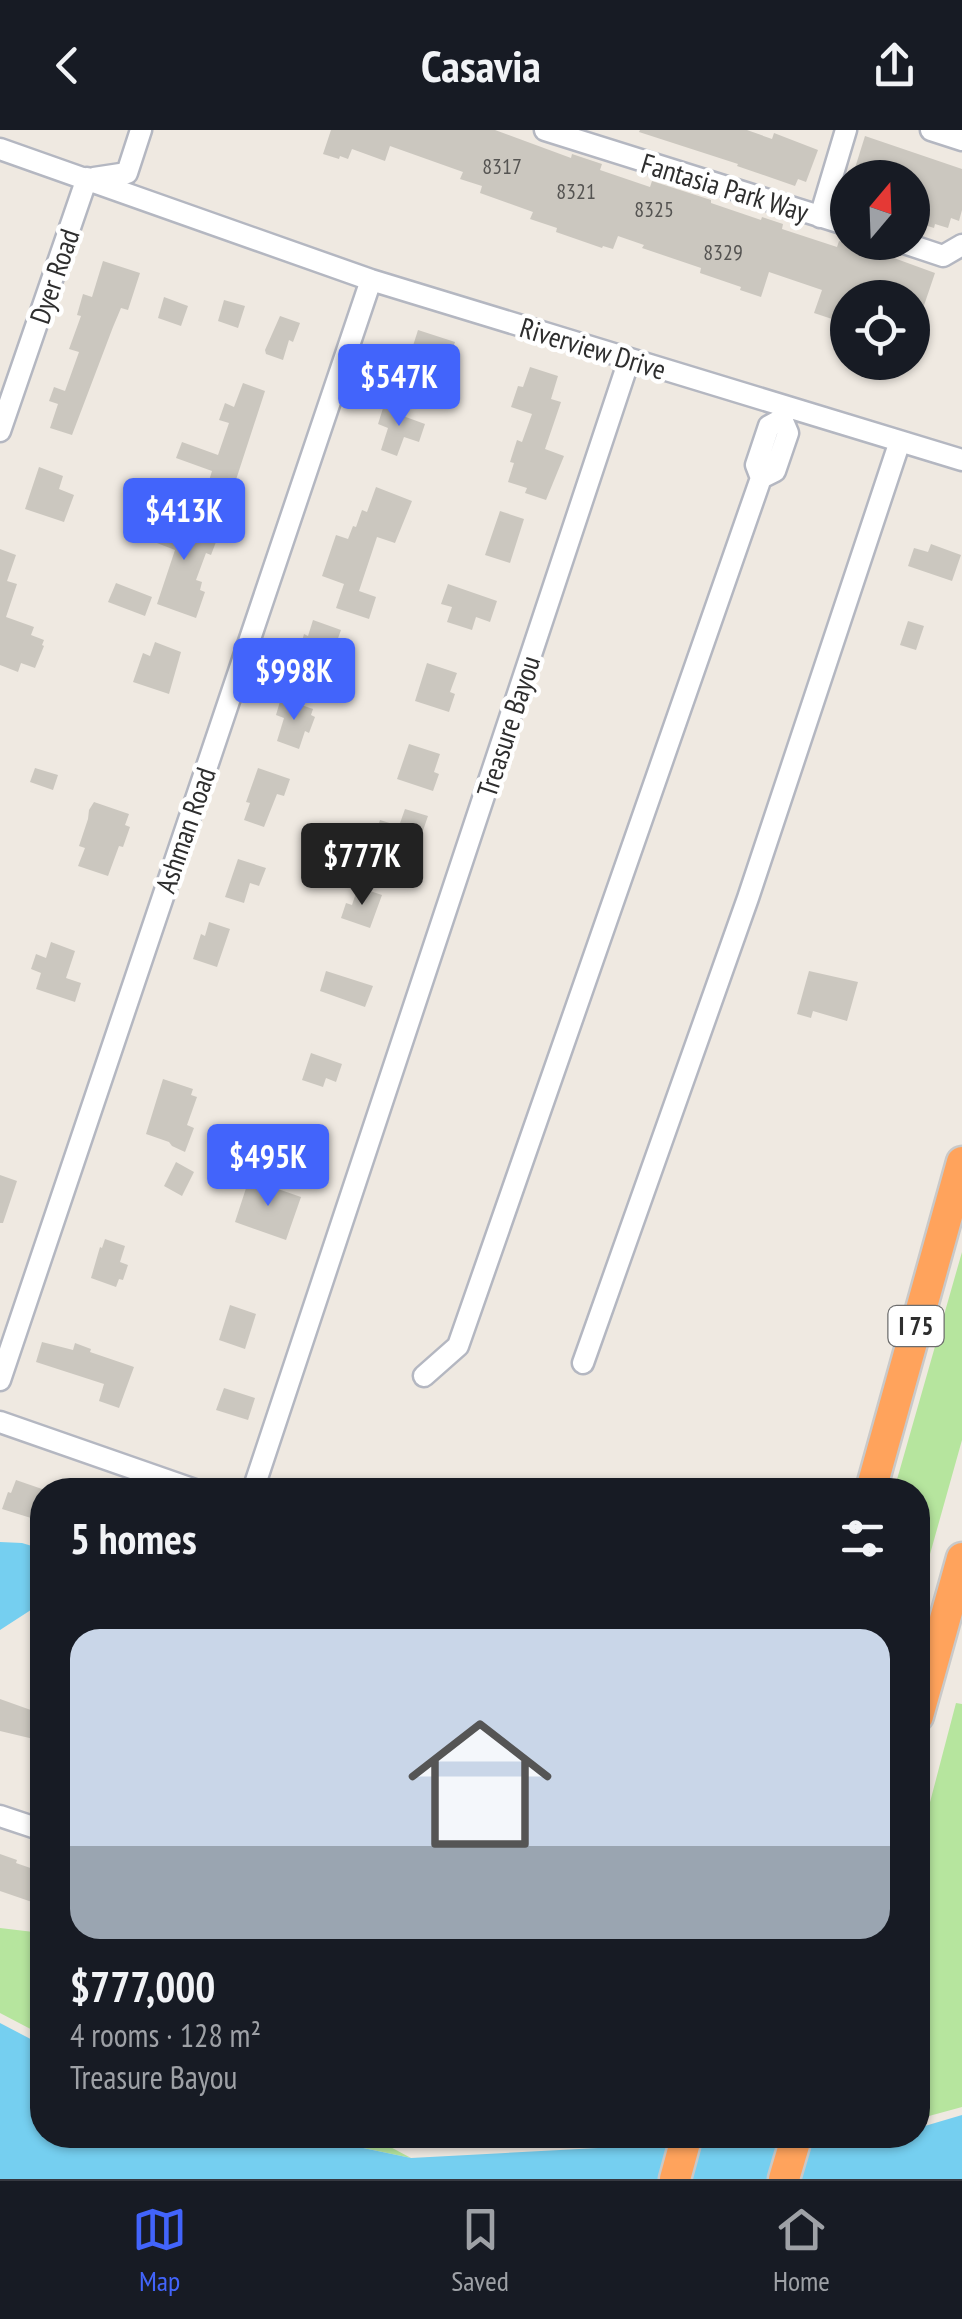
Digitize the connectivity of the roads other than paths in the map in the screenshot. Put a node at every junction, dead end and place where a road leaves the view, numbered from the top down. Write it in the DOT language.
graph roads {
  1 [pos="142,130"];
  2 [pos="544,130"];
  3 [pos="846,130"];
  4 [pos="931,130"];
  5 [pos="962,140"];
  6 [pos="0,150"];
  7 [pos="87,178"];
  8 [pos="820,216"];
  9 [pos="830,220"];
  10 [pos="962,246"];
  11 [pos="930,252"];
  12 [pos="370,280"];
  13 [pos="629,360"];
  14 [pos="784,413"];
  15 [pos="0,431"];
  16 [pos="900,441"];
  17 [pos="962,460"];
  18 [pos="962,1162"];
  19 [pos="582,1363"];
  20 [pos="424,1376"];
  21 [pos="0,1380"];
  22 [pos="0,1422"];
  23 [pos="161,1478"];
  24 [pos="258,1478"];
  25 [pos="874,1478"];
  26 [pos="962,1558"];
  27 [pos="930,1672"];
  28 [pos="0,1816"];
  29 [pos="30,1826"];
  30 [pos="684,2148"];
  31 [pos="793,2148"];
  32 [pos="675,2179"];
  33 [pos="784,2179"];
  1 -- 7 [label="street"];
  2 -- 8 [label="street, Fantasia Park Way"];
  3 -- 8 [label="street"];
  4 -- 5 [label="street"];
  6 -- 7 [label="street, Riverview Drive"];
  7 -- 12 [label="street, Riverview Drive"];
  7 -- 15 [label="street, Dyer Road"];
  8 -- 9 [label="street, Fantasia Park Way"];
  10 -- 11 [label="street"];
  12 -- 13 [label="street, Riverview Drive"];
  12 -- 21 [label="street, Ashman Road"];
  13 -- 14 [label="street, Riverview Drive"];
  13 -- 24 [label="street, Treasure Bayou"];
  14 -- 16 [label="street, Riverview Drive"];
  14 -- 20 [label="street"];
  16 -- 17 [label="street, Riverview Drive"];
  16 -- 19 [label="street"];
  18 -- 25 [label="highway, I 75"];
  22 -- 23 [label="street"];
  26 -- 27 [label="highway"];
  28 -- 29 [label="street"];
  30 -- 32 [label="highway"];
  31 -- 33 [label="highway"];
}
